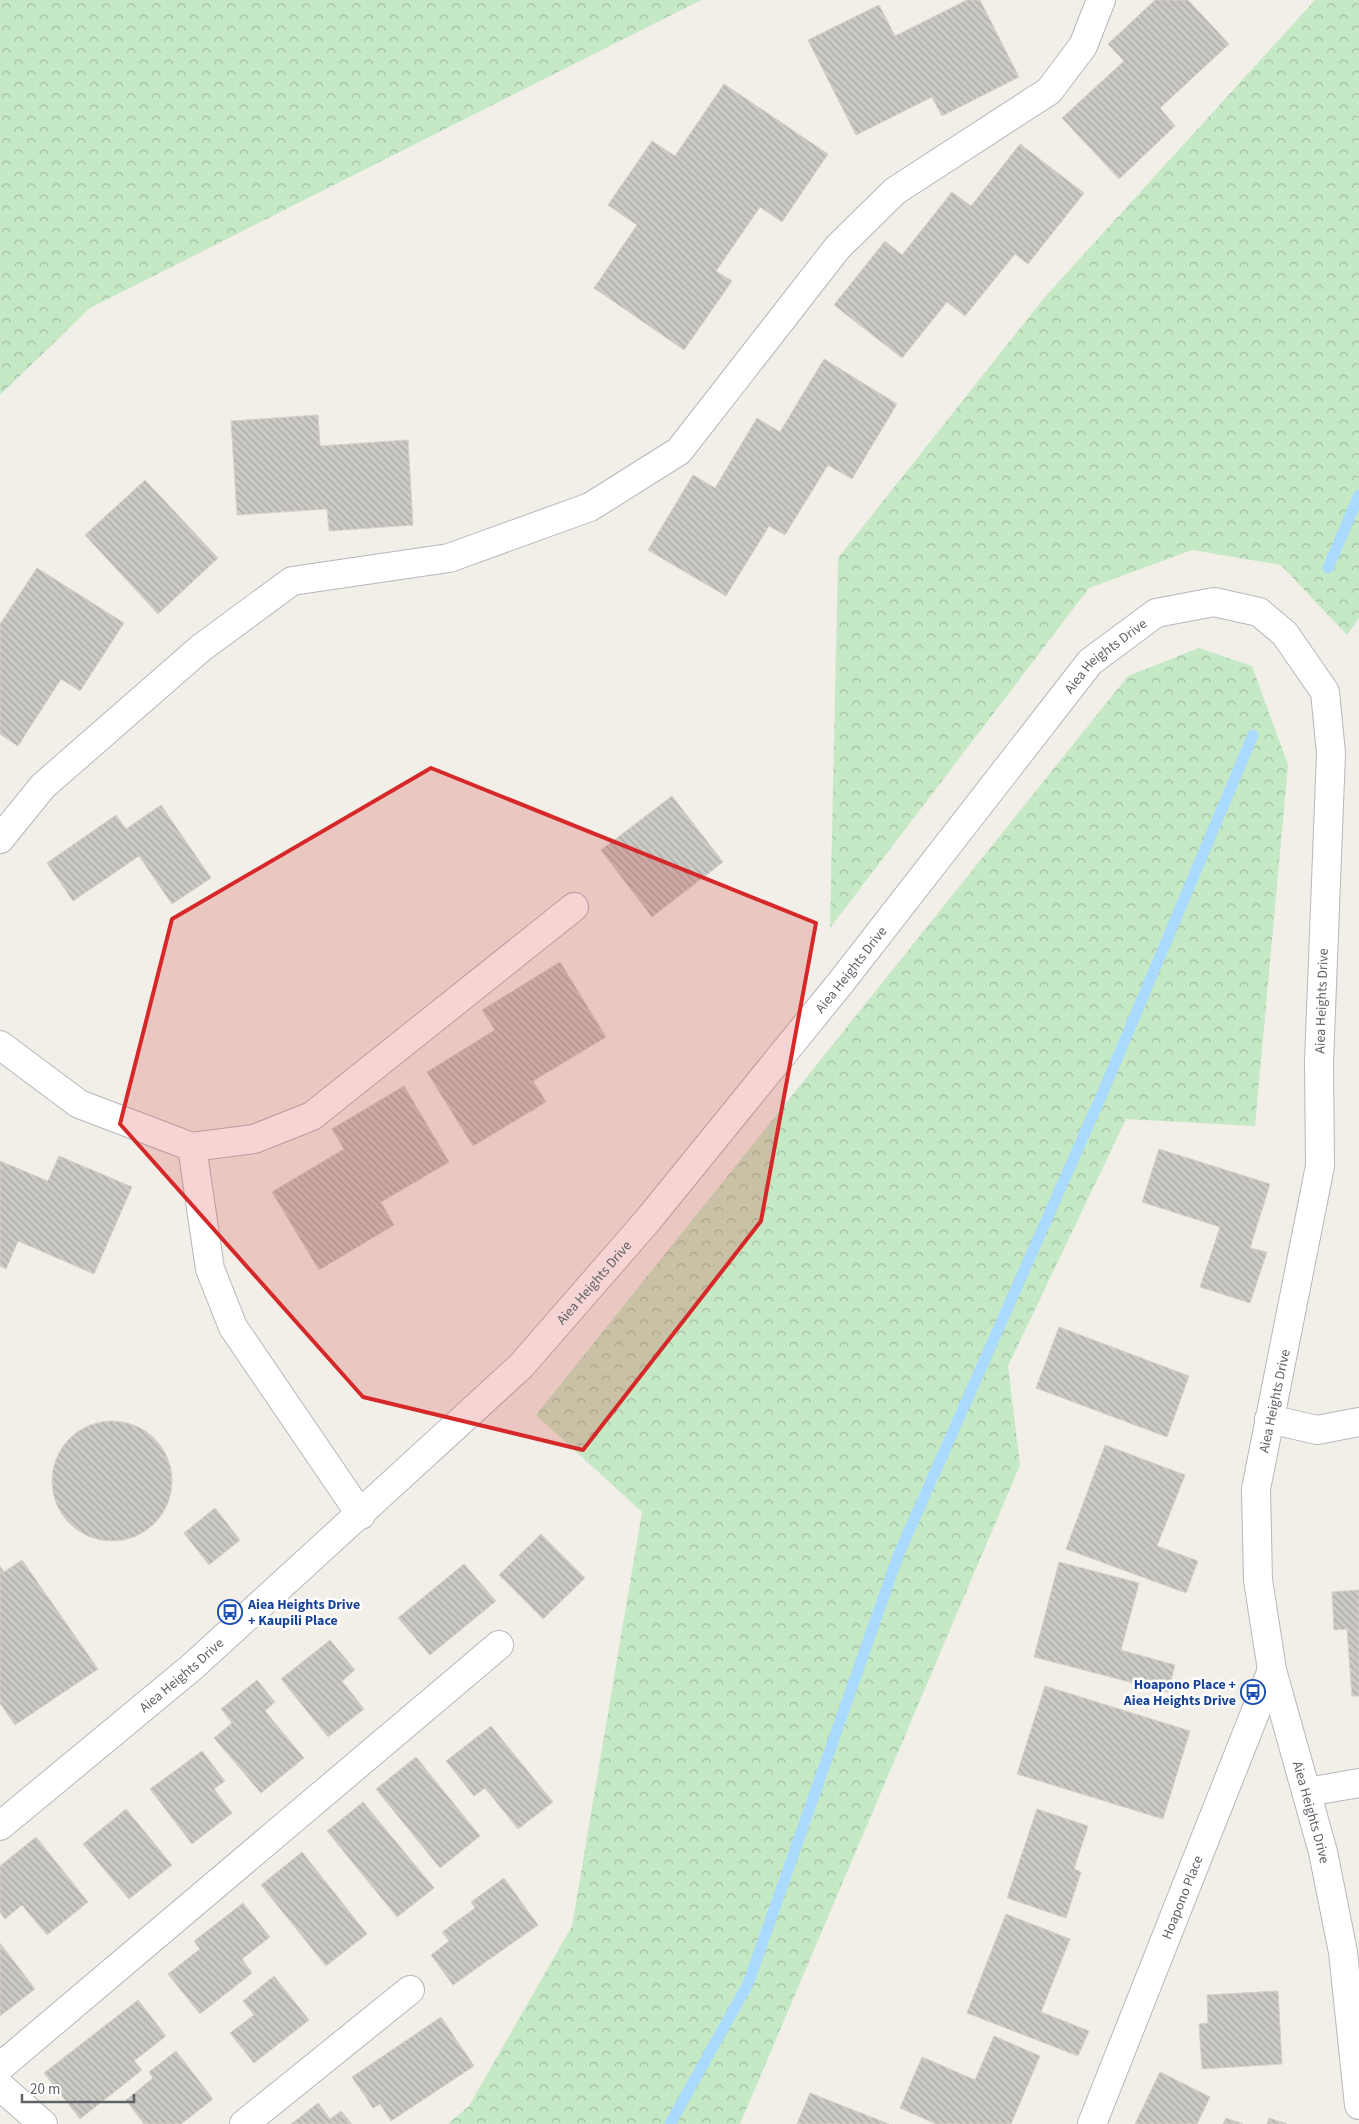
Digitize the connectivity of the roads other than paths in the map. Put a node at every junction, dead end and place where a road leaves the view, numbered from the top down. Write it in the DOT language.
graph roads {
  1 [pos="1100,0"];
  2 [pos="0,839"];
  3 [pos="574,907"];
  4 [pos="0,1045"];
  5 [pos="192,1146"];
  6 [pos="1269,1418"];
  7 [pos="1359,1422"];
  8 [pos="361,1515"];
  9 [pos="499,1645"];
  10 [pos="1272,1670"];
  11 [pos="1359,1783"];
  12 [pos="1307,1792"];
  13 [pos="3,1816"];
  14 [pos="410,1990"];
  15 [pos="0,2067"];
  16 [pos="0,2086"];
  17 [pos="1359,2105"];
  18 [pos="43,2124"];
  19 [pos="244,2124"];
  20 [pos="1092,2124"];
  1 -- 2 [label="street"];
  3 -- 5 [label="street"];
  4 -- 5 [label="street"];
  5 -- 8 [label="street"];
  6 -- 7 [label="street"];
  6 -- 8 [label="street, Aiea Heights Drive"];
  6 -- 10 [label="street, Aiea Heights Drive"];
  8 -- 13 [label="street, Aiea Heights Drive"];
  9 -- 15 [label="street"];
  10 -- 12 [label="street, Aiea Heights Drive"];
  10 -- 20 [label="street, Hoapono Place"];
  11 -- 12 [label="street"];
  12 -- 17 [label="street, Aiea Heights Drive"];
  14 -- 19 [label="street"];
  16 -- 18 [label="street"];
}
